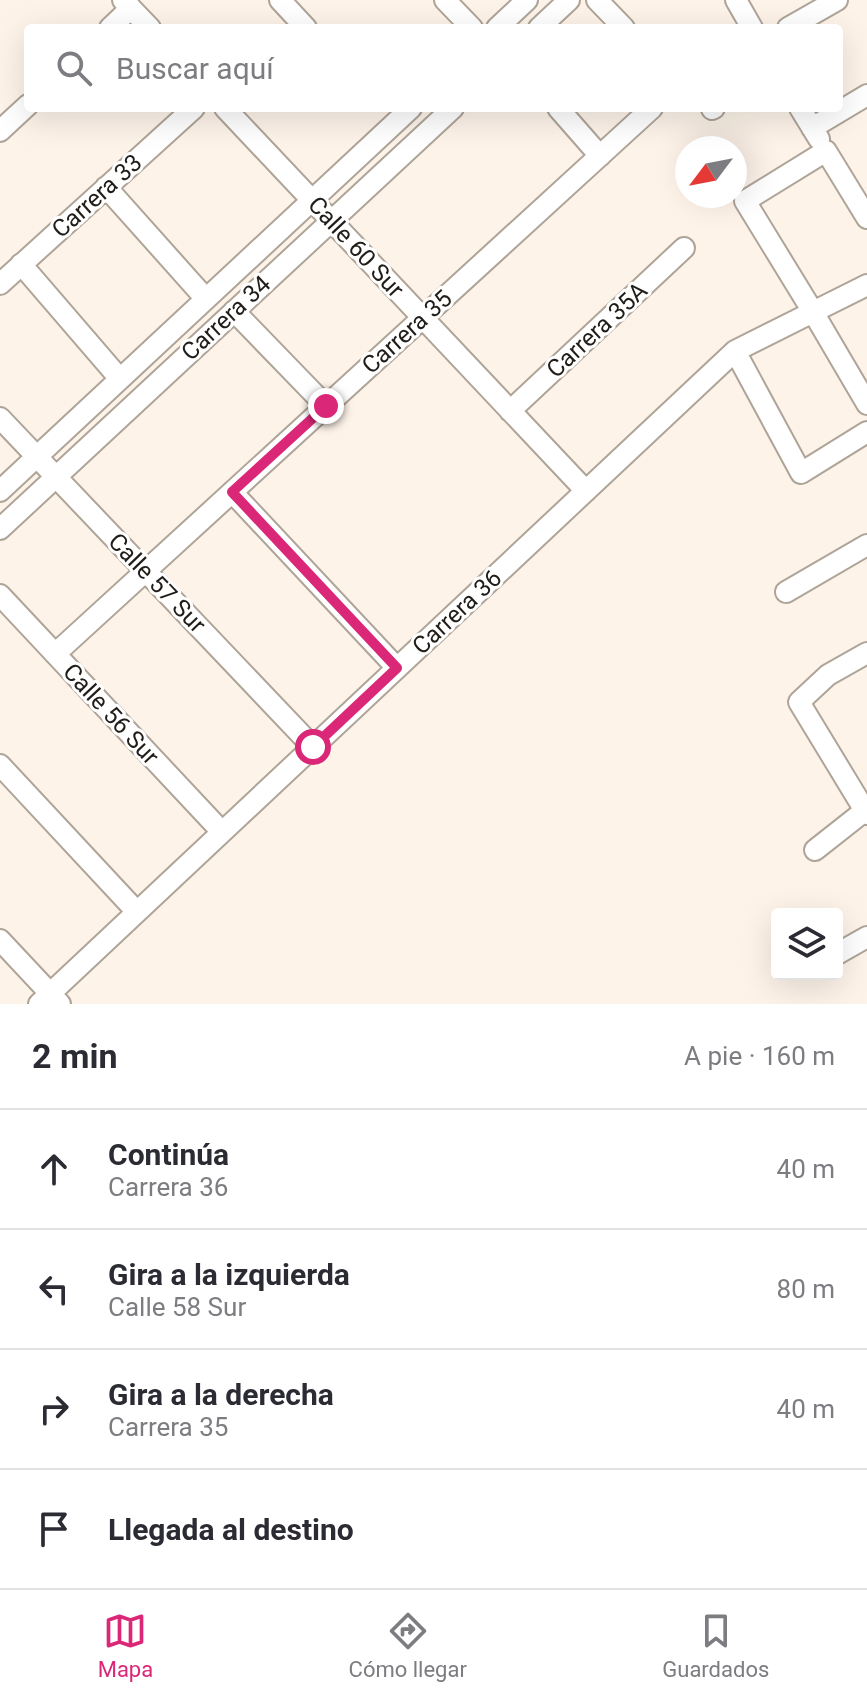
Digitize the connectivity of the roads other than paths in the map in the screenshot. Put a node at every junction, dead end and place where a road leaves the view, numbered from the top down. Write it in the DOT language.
graph roads {
  1 [pos="445,0"];
  2 [pos="527,0"];
  3 [pos="569,0"];
  4 [pos="597,0"];
  5 [pos="736,0"];
  6 [pos="837,0"];
  7 [pos="127,4"];
  8 [pos="113,24"];
  9 [pos="146,24"];
  10 [pos="468,24"];
  11 [pos="501,24"];
  12 [pos="543,24"];
  13 [pos="620,24"];
  14 [pos="750,24"];
  15 [pos="795,24"];
  16 [pos="867,95"];
  17 [pos="24,109"];
  18 [pos="843,109"];
  19 [pos="190,112"];
  20 [pos="229,112"];
  21 [pos="449,112"];
  22 [pos="562,112"];
  23 [pos="648,112"];
  24 [pos="802,112"];
  25 [pos="839,112"];
  26 [pos="388,115"];
  27 [pos="812,128"];
  28 [pos="0,131"];
  29 [pos="415,144"];
  30 [pos="826,151"];
  31 [pos="600,156"];
  32 [pos="106,187"];
  33 [pos="312,200"];
  34 [pos="866,213"];
  35 [pos="331,221"];
  36 [pos="684,248"];
  37 [pos="21,264"];
  38 [pos="0,284"];
  39 [pos="867,285"];
  40 [pos="206,299"];
  41 [pos="234,311"];
  42 [pos="813,312"];
  43 [pos="422,318"];
  44 [pos="735,351"];
  45 [pos="120,379"];
  46 [pos="867,404"];
  47 [pos="326,406"];
  48 [pos="510,411"];
  49 [pos="0,418"];
  50 [pos="867,432"];
  51 [pos="36,457"];
  52 [pos="56,477"];
  53 [pos="0,491"];
  54 [pos="586,491"];
  55 [pos="232,492"];
  56 [pos="0,529"];
  57 [pos="867,545"];
  58 [pos="146,571"];
  59 [pos="786,592"];
  60 [pos="0,595"];
  61 [pos="867,653"];
  62 [pos="55,654"];
  63 [pos="397,668"];
  64 [pos="313,747"];
  65 [pos="0,765"];
  66 [pos="866,811"];
  67 [pos="222,832"];
  68 [pos="815,850"];
  69 [pos="137,912"];
  70 [pos="867,937"];
  71 [pos="0,940"];
  72 [pos="843,951"];
  73 [pos="50,1001"];
  1 -- 10 [label="street"];
  2 -- 11 [label="street"];
  3 -- 12 [label="street"];
  4 -- 13 [label="street"];
  5 -- 14 [label="street"];
  6 -- 15 [label="street"];
  7 -- 8 [label="street"];
  7 -- 9 [label="street"];
  16 -- 18 [label="street"];
  17 -- 28 [label="street"];
  19 -- 32 [label="street, Carrera 33"];
  20 -- 33 [label="street, Calle 60 Sur"];
  21 -- 29 [label="street, Carrera 34"];
  22 -- 31 [label="street"];
  23 -- 31 [label="street, Carrera 35"];
  24 -- 27 [label="street"];
  25 -- 27 [label="street"];
  26 -- 29 [label="street"];
  26 -- 33 [label="street, Carrera 34"];
  27 -- 30 [label="street"];
  29 -- 35 [label="street, Carrera 34"];
  30 -- 34 [label="street"];
  30 -- 42 [label="street"];
  31 -- 43 [label="street, Carrera 35"];
  32 -- 37 [label="street, Carrera 33"];
  32 -- 40 [label="street"];
  33 -- 35 [label="street, Calle 60 Sur"];
  33 -- 40 [label="street, Carrera 34"];
  35 -- 41 [label="street, Carrera 34"];
  35 -- 43 [label="street, Calle 60 Sur"];
  36 -- 48 [label="street, Carrera 35A"];
  37 -- 38 [label="street, Carrera 33"];
  37 -- 45 [label="street"];
  39 -- 42 [label="street, Carrera 36"];
  40 -- 45 [label="street, Carrera 34"];
  41 -- 47 [label="street"];
  41 -- 52 [label="street, Carrera 34"];
  42 -- 44 [label="street, Carrera 36"];
  42 -- 46 [label="street"];
  43 -- 47 [label="street, Carrera 35"];
  43 -- 48 [label="street, Calle 60 Sur"];
  44 -- 50 [label="street"];
  44 -- 54 [label="street, Carrera 36"];
  45 -- 51 [label="street, Carrera 34"];
  47 -- 55 [label="street, Carrera 35"];
  48 -- 54 [label="street, Calle 60 Sur"];
  49 -- 51 [label="street, Calle 57 Sur"];
  51 -- 52 [label="street, Calle 57 Sur"];
  51 -- 53 [label="street, Carrera 34"];
  52 -- 56 [label="street, Carrera 34"];
  52 -- 58 [label="street, Calle 57 Sur"];
  54 -- 63 [label="street, Carrera 36"];
  55 -- 58 [label="street, Carrera 35"];
  55 -- 63 [label="street"];
  57 -- 59 [label="street"];
  58 -- 62 [label="street, Carrera 35"];
  58 -- 64 [label="street, Calle 57 Sur"];
  60 -- 62 [label="street, Calle 56 Sur"];
  61 -- 66 [label="street"];
  62 -- 67 [label="street, Calle 56 Sur"];
  63 -- 64 [label="street, Carrera 36"];
  64 -- 67 [label="street, Carrera 36"];
  65 -- 69 [label="street"];
  66 -- 68 [label="street"];
  67 -- 69 [label="street, Carrera 36"];
  69 -- 73 [label="street, Carrera 36"];
  70 -- 72 [label="street"];
  71 -- 73 [label="street"];
}
